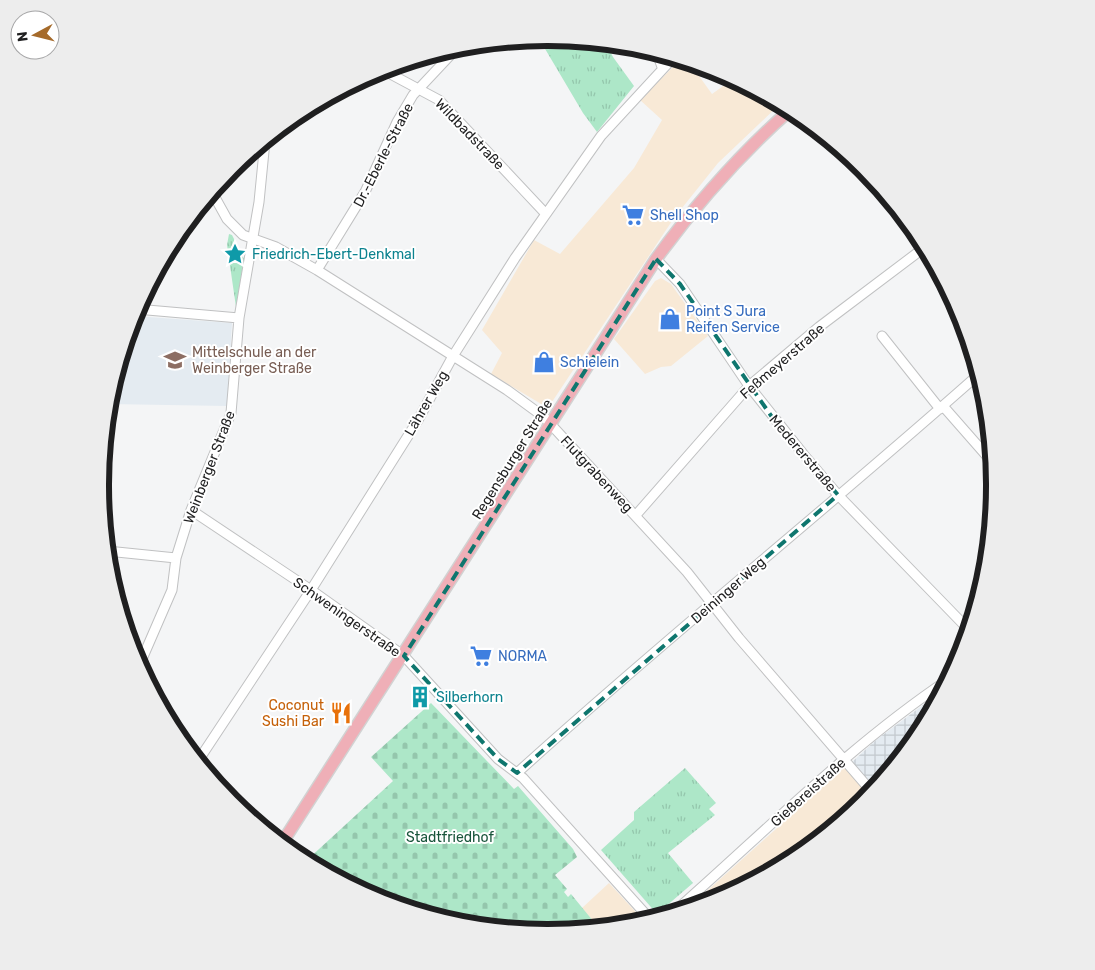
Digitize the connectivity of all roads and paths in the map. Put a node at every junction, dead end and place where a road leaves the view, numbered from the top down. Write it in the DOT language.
graph roads {
  1 [pos="447,58"];
  2 [pos="660,61"];
  3 [pos="667,63"];
  4 [pos="662,67"];
  5 [pos="393,75"];
  6 [pos="419,88"];
  7 [pos="784,116"];
  8 [pos="264,150"];
  9 [pos="216,198"];
  10 [pos="546,213"];
  11 [pos="252,239"];
  12 [pos="919,252"];
  13 [pos="656,259"];
  14 [pos="317,270"];
  15 [pos="145,310"];
  16 [pos="239,318"];
  17 [pos="882,336"];
  18 [pos="453,356"];
  19 [pos="973,379"];
  20 [pos="749,386"];
  21 [pos="941,407"];
  22 [pos="552,424"];
  23 [pos="985,454"];
  24 [pos="838,495"];
  25 [pos="191,510"];
  26 [pos="636,515"];
  27 [pos="114,552"];
  28 [pos="176,558"];
  29 [pos="311,590"];
  30 [pos="712,604"];
  31 [pos="963,624"];
  32 [pos="143,656"];
  33 [pos="404,656"];
  34 [pos="936,688"];
  35 [pos="202,755"];
  36 [pos="844,759"];
  37 [pos="517,773"];
  38 [pos="867,786"];
  39 [pos="286,837"];
  40 [pos="686,901"];
  41 [pos="644,913"];
  1 -- 6 [label="street, Dr.-Eberle-Straße"];
  2 -- 4 [label="street"];
  3 -- 4 [label="street, Lährer Weg"];
  4 -- 10 [label="street, Lährer Weg"];
  5 -- 6 [label="street, Wildbadstraße"];
  6 -- 10 [label="street, Wildbadstraße"];
  6 -- 14 [label="street, Dr.-Eberle-Straße"];
  7 -- 13 [label="main road, Regensburger Straße"];
  8 -- 11 [label="street, Weinberger Straße"];
  9 -- 11 [label="street, Flutgrabenweg"];
  10 -- 18 [label="street, Lährer Weg"];
  11 -- 14 [label="street, Flutgrabenweg"];
  11 -- 16 [label="street, Weinberger Straße"];
  12 -- 20 [label="street, Feßmeyerstraße"];
  13 -- 20 [label="street, Medererstraße"];
  13 -- 22 [label="main road, Regensburger Straße"];
  14 -- 18 [label="street, Flutgrabenweg"];
  15 -- 16 [label="street"];
  16 -- 25 [label="street, Weinberger Straße"];
  17 -- 21 [label="street"];
  18 -- 22 [label="street, Flutgrabenweg"];
  18 -- 29 [label="street, Lährer Weg"];
  19 -- 21 [label="street, Deininger Weg"];
  20 -- 24 [label="street, Medererstraße"];
  20 -- 26 [label="street, Feßmeyerstraße"];
  21 -- 23 [label="street"];
  21 -- 24 [label="street, Deininger Weg"];
  22 -- 26 [label="street, Flutgrabenweg"];
  22 -- 33 [label="main road, Regensburger Straße"];
  24 -- 30 [label="street, Deininger Weg"];
  24 -- 31 [label="street, Medererstraße"];
  25 -- 28 [label="street, Weinberger Straße"];
  25 -- 29 [label="street, Schweningerstraße"];
  26 -- 30 [label="street, Flutgrabenweg"];
  27 -- 28 [label="street"];
  28 -- 32 [label="street, Weinberger Straße"];
  29 -- 33 [label="street, Schweningerstraße"];
  29 -- 35 [label="street, Lährer Weg"];
  30 -- 36 [label="street, Flutgrabenweg"];
  30 -- 37 [label="street, Deininger Weg"];
  33 -- 37 [label="street, Schweningerstraße"];
  33 -- 39 [label="main road, Regensburger Straße"];
  34 -- 36 [label="street, Gießereistraße"];
  36 -- 38 [label="street, Flutgrabenweg"];
  36 -- 40 [label="street, Gießereistraße"];
  37 -- 41 [label="street, Schweningerstraße"];
}
